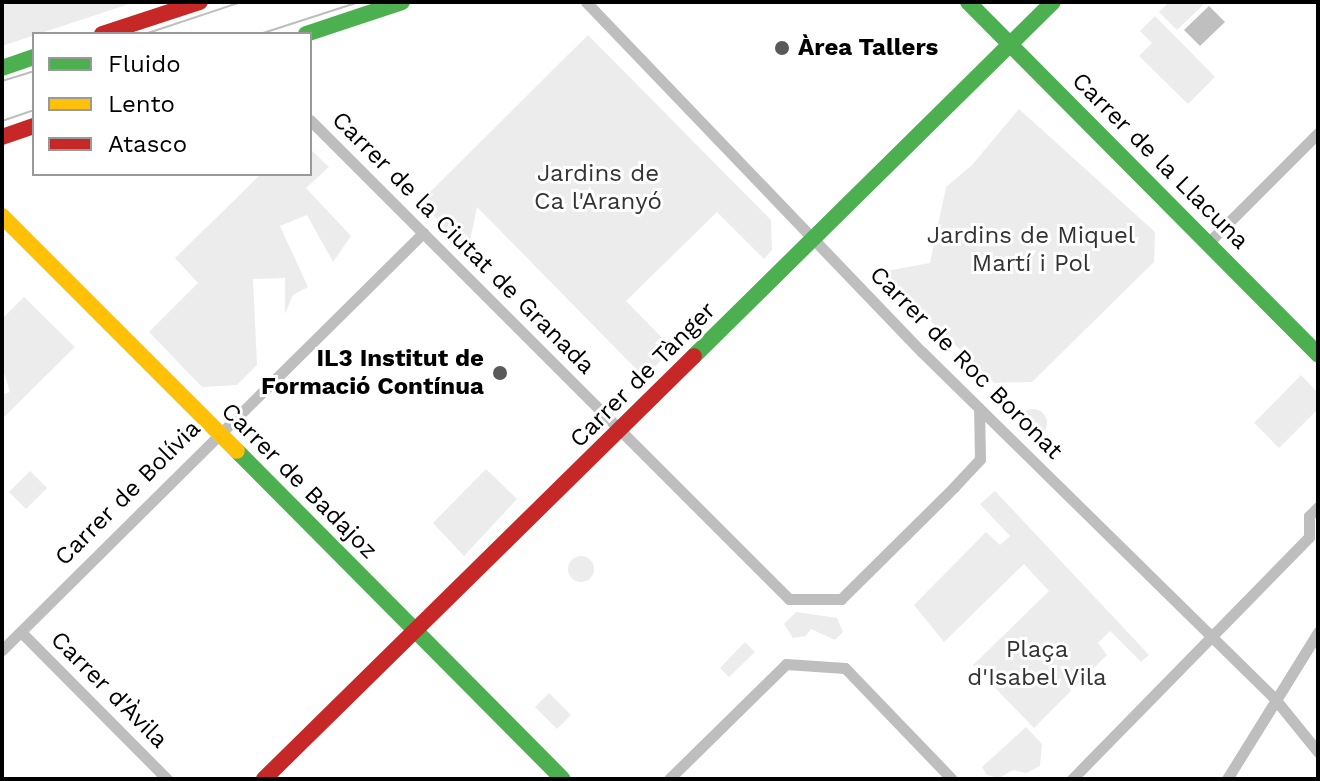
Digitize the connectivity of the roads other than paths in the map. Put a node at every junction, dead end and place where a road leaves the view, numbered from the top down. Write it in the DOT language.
graph roads {
  1 [pos="200,2"];
  2 [pos="402,2"];
  3 [pos="586,2"];
  4 [pos="968,2"];
  5 [pos="1053,2"];
  6 [pos="108,32"];
  7 [pos="312,32"];
  8 [pos="1011,41"];
  9 [pos="32,58"];
  10 [pos="2,68"];
  11 [pos="312,122"];
  12 [pos="32,127"];
  13 [pos="1318,133"];
  14 [pos="2,137"];
  15 [pos="2,216"];
  16 [pos="423,233"];
  17 [pos="815,240"];
  18 [pos="1208,243"];
  19 [pos="1318,355"];
  20 [pos="979,408"];
  21 [pos="621,430"];
  22 [pos="218,435"];
  23 [pos="1318,507"];
  24 [pos="417,631"];
  25 [pos="21,632"];
  26 [pos="1318,632"];
  27 [pos="1211,641"];
  28 [pos="2,650"];
  29 [pos="1275,699"];
  30 [pos="1318,752"];
  31 [pos="167,779"];
  32 [pos="264,779"];
  33 [pos="563,779"];
  34 [pos="669,779"];
  35 [pos="952,779"];
  36 [pos="1072,779"];
  37 [pos="1227,779"];
  1 -- 6 [label="street"];
  2 -- 7 [label="street"];
  3 -- 17 [label="street, Carrer de Roc Boronat"];
  4 -- 8 [label="street, Carrer de la Llacuna"];
  5 -- 8 [label="street, Carrer de Tànger"];
  8 -- 17 [label="street, Carrer de Tànger"];
  8 -- 18 [label="street, Carrer de la Llacuna"];
  9 -- 10 [label="street"];
  11 -- 16 [label="street, Carrer de la Ciutat de Granada"];
  12 -- 14 [label="street"];
  13 -- 18 [label="street"];
  15 -- 22 [label="street, Carrer de Badajoz"];
  16 -- 21 [label="street, Carrer de la Ciutat de Granada"];
  16 -- 22 [label="street, Carrer de Bolívia"];
  17 -- 20 [label="street, Carrer de Roc Boronat"];
  17 -- 21 [label="street, Carrer de Tànger"];
  18 -- 19 [label="street, Carrer de la Llacuna"];
  20 -- 21 [label="street, Carrer de la Ciutat de Granada"];
  20 -- 27 [label="street, Carrer de Roc Boronat"];
  21 -- 24 [label="street, Carrer de Tànger"];
  22 -- 24 [label="street, Carrer de Badajoz"];
  22 -- 25 [label="street, Carrer de Bolívia"];
  23 -- 27 [label="street"];
  24 -- 32 [label="street, Carrer de Tànger"];
  24 -- 33 [label="street, Carrer de Badajoz"];
  25 -- 28 [label="street, Carrer de Bolívia"];
  25 -- 31 [label="street, Carrer d'Àvila"];
  26 -- 29 [label="street"];
  27 -- 29 [label="street, Carrer de Roc Boronat"];
  27 -- 36 [label="street"];
  29 -- 30 [label="street, Carrer de Roc Boronat"];
  29 -- 37 [label="street"];
  34 -- 35 [label="street"];
}
